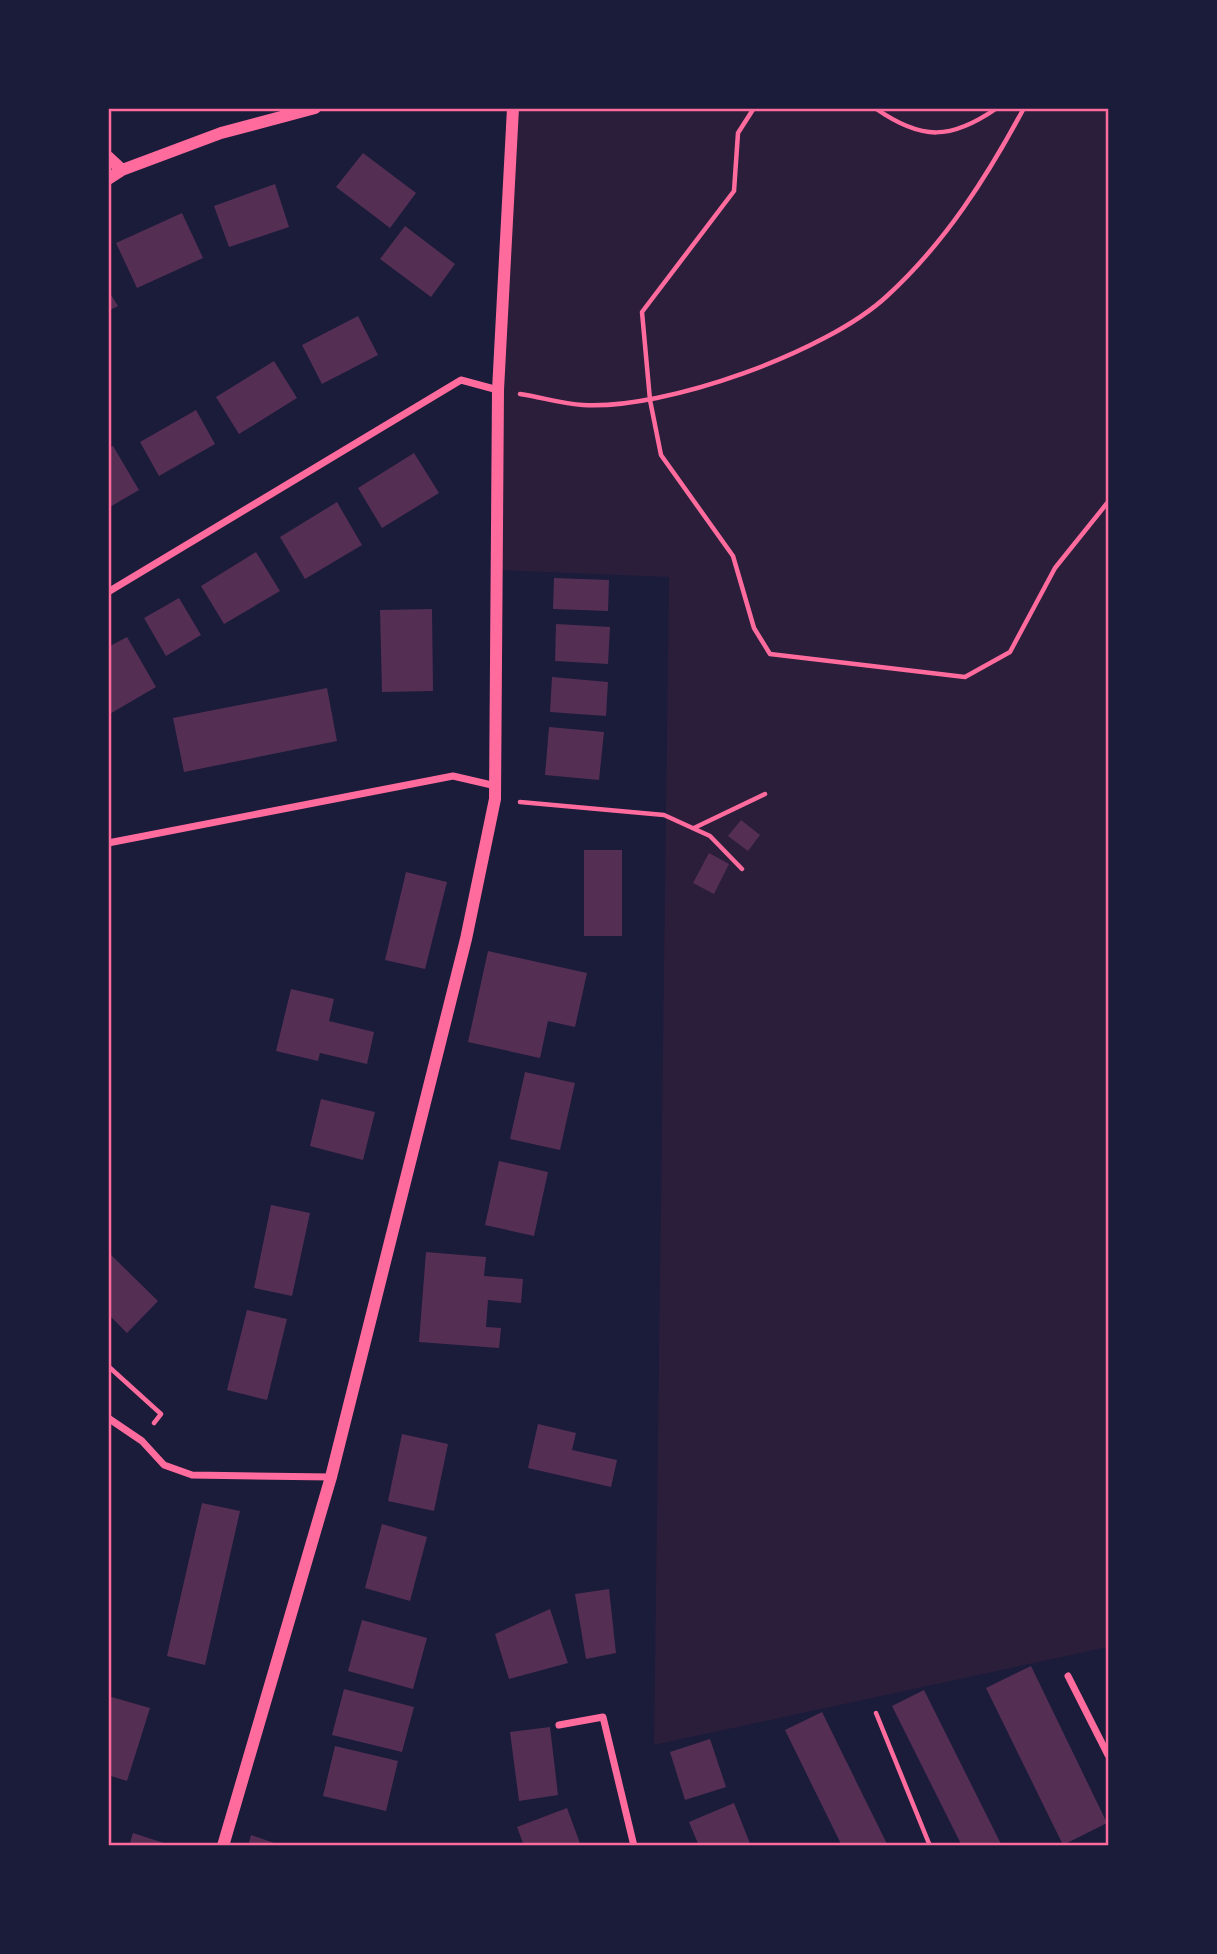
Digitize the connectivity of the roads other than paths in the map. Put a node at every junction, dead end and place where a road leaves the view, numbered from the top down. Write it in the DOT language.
graph roads {
  1 [pos="314,108"];
  2 [pos="513,108"];
  3 [pos="108,157"];
  4 [pos="122,170"];
  5 [pos="108,179"];
  6 [pos="498,390"];
  7 [pos="108,592"];
  8 [pos="496,793"];
  9 [pos="108,843"];
  10 [pos="108,1418"];
  11 [pos="331,1476"];
  12 [pos="1068,1676"];
  13 [pos="559,1724"];
  14 [pos="1108,1755"];
  15 [pos="223,1846"];
  16 [pos="634,1846"];
  1 -- 4 [label="street"];
  2 -- 6 [label="street"];
  3 -- 4 [label="street"];
  4 -- 5 [label="street"];
  6 -- 7 [label="street"];
  6 -- 8 [label="street"];
  8 -- 9 [label="street"];
  8 -- 11 [label="street"];
  10 -- 11 [label="street"];
  11 -- 15 [label="street"];
  12 -- 14 [label="street"];
  13 -- 16 [label="street"];
}
